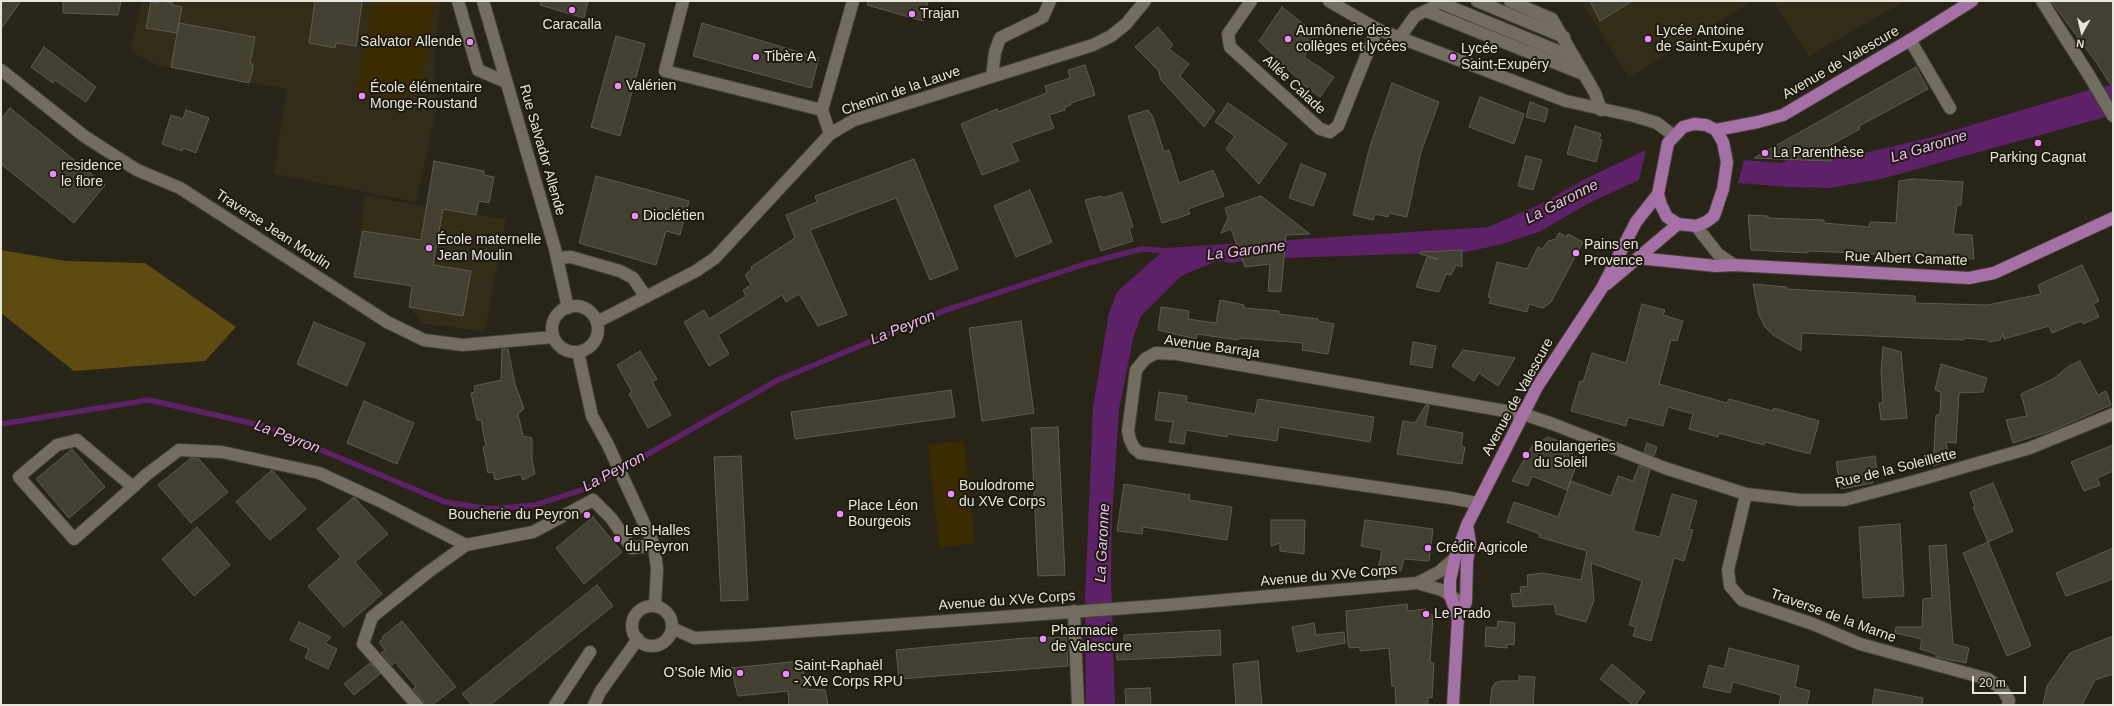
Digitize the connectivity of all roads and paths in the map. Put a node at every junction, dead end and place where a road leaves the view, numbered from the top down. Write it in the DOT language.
graph roads {
  1 [pos="458,1"];
  2 [pos="483,1"];
  3 [pos="683,1"];
  4 [pos="853,1"];
  5 [pos="1050,1"];
  6 [pos="1145,1"];
  7 [pos="1251,1"];
  8 [pos="1329,1"];
  9 [pos="1477,1"];
  10 [pos="1510,1"];
  11 [pos="1972,1"];
  12 [pos="2042,1"];
  13 [pos="1443,2"];
  14 [pos="1426,11"];
  15 [pos="1377,29"];
  16 [pos="1400,37"];
  17 [pos="1564,37"];
  18 [pos="1910,40"];
  19 [pos="1576,58"];
  20 [pos="2,72"];
  21 [pos="1583,74"];
  22 [pos="992,76"];
  23 [pos="506,82"];
  24 [pos="1950,108"];
  25 [pos="822,110"];
  26 [pos="1600,110"];
  27 [pos="2113,116"];
  28 [pos="1716,130"];
  29 [pos="830,134"];
  30 [pos="1674,136"];
  31 [pos="1658,194"];
  32 [pos="2113,218"];
  33 [pos="1678,224"];
  34 [pos="1696,226"];
  35 [pos="557,258"];
  36 [pos="1638,258"];
  37 [pos="1734,265"];
  38 [pos="1602,288"];
  39 [pos="646,297"];
  40 [pos="568,308"];
  41 [pos="597,322"];
  42 [pos="553,337"];
  43 [pos="578,352"];
  44 [pos="1523,414"];
  45 [pos="2113,414"];
  46 [pos="133,486"];
  47 [pos="1746,494"];
  48 [pos="1477,503"];
  49 [pos="1467,525"];
  50 [pos="466,545"];
  51 [pos="654,545"];
  52 [pos="1455,558"];
  53 [pos="1417,583"];
  54 [pos="1450,595"];
  55 [pos="655,606"];
  56 [pos="1078,610"];
  57 [pos="1460,613"];
  58 [pos="672,628"];
  59 [pos="638,640"];
  60 [pos="590,652"];
  61 [pos="417,705"];
  62 [pos="555,705"];
  63 [pos="594,705"];
  64 [pos="1078,705"];
  65 [pos="1453,705"];
  66 [pos="2008,705"];
  1 -- 23 [label="street"];
  2 -- 23 [label="street, Rue Salvador Allende"];
  3 -- 25 [label="street"];
  4 -- 25 [label="street"];
  5 -- 22 [label="street"];
  6 -- 22 [label="street, Chemin de la Lauve"];
  7 -- 15 [label="street, Allée Calade"];
  8 -- 15 [label="street"];
  9 -- 17 [label="street"];
  10 -- 17 [label="street"];
  11 -- 18 [label="main road, Avenue de Valescure"];
  12 -- 27 [label="street"];
  13 -- 14 [label="street"];
  13 -- 19 [label="street"];
  14 -- 16 [label="street"];
  14 -- 21 [label="street"];
  15 -- 16 [label="street"];
  16 -- 26 [label="street"];
  17 -- 19 [label="street"];
  18 -- 24 [label="street"];
  18 -- 28 [label="main road, Avenue de Valescure"];
  19 -- 21 [label="street"];
  20 -- 42 [label="street, Traverse Jean Moulin"];
  21 -- 26 [label="street"];
  22 -- 29 [label="street, Chemin de la Lauve"];
  23 -- 35 [label="street, Rue Salvador Allende"];
  25 -- 29 [label="street"];
  26 -- 30 [label="street"];
  28 -- 30 [label="main road"];
  28 -- 34 [label="main road"];
  29 -- 39 [label="street, Chemin de la Lauve"];
  30 -- 31 [label="main road"];
  31 -- 33 [label="main road"];
  31 -- 38 [label="main road, Avenue de Valescure"];
  32 -- 37 [label="main road, Rue Albert Camatte"];
  33 -- 34 [label="main road"];
  33 -- 36 [label="main road, Avenue de Valescure"];
  34 -- 37 [label="street"];
  35 -- 39 [label="street"];
  35 -- 40 [label="street, Rue Salvador Allende"];
  36 -- 37 [label="main road, Rue Albert Camatte"];
  36 -- 38 [label="main road, Avenue de Valescure"];
  38 -- 44 [label="main road, Avenue de Valescure"];
  39 -- 41 [label="street, Chemin de la Lauve"];
  40 -- 41 [label="street"];
  40 -- 42 [label="street"];
  41 -- 43 [label="street"];
  42 -- 43 [label="street"];
  43 -- 51 [label="street"];
  44 -- 47 [label="street, Rue de la Soleillette"];
  44 -- 48 [label="main road, Avenue de Valescure"];
  44 -- 48 [label="street, Avenue Barraja"];
  45 -- 47 [label="street, Rue de la Soleillette"];
  46 -- 46 [label="street"];
  46 -- 50 [label="street"];
  47 -- 66 [label="street, Traverse de la Marne"];
  48 -- 49 [label="main road, Avenue de Valescure"];
  49 -- 52 [label="main road, Avenue de Valescure"];
  49 -- 57 [label="main road, Avenue de Valescure"];
  50 -- 51 [label="street"];
  50 -- 61 [label="street"];
  51 -- 55 [label="street"];
  52 -- 53 [label="street, Avenue du XVe Corps"];
  52 -- 54 [label="main road, Avenue de Valescure"];
  53 -- 54 [label="street, Avenue du XVe Corps"];
  53 -- 56 [label="street, Avenue du XVe Corps"];
  54 -- 57 [label="main road, Avenue de Valescure"];
  55 -- 58 [label="street"];
  55 -- 59 [label="street"];
  56 -- 58 [label="street, Avenue du XVe Corps"];
  56 -- 64 [label="street"];
  57 -- 65 [label="main road, Avenue de Valescure"];
  58 -- 59 [label="street"];
  59 -- 63 [label="street"];
  60 -- 62 [label="street"];
}
